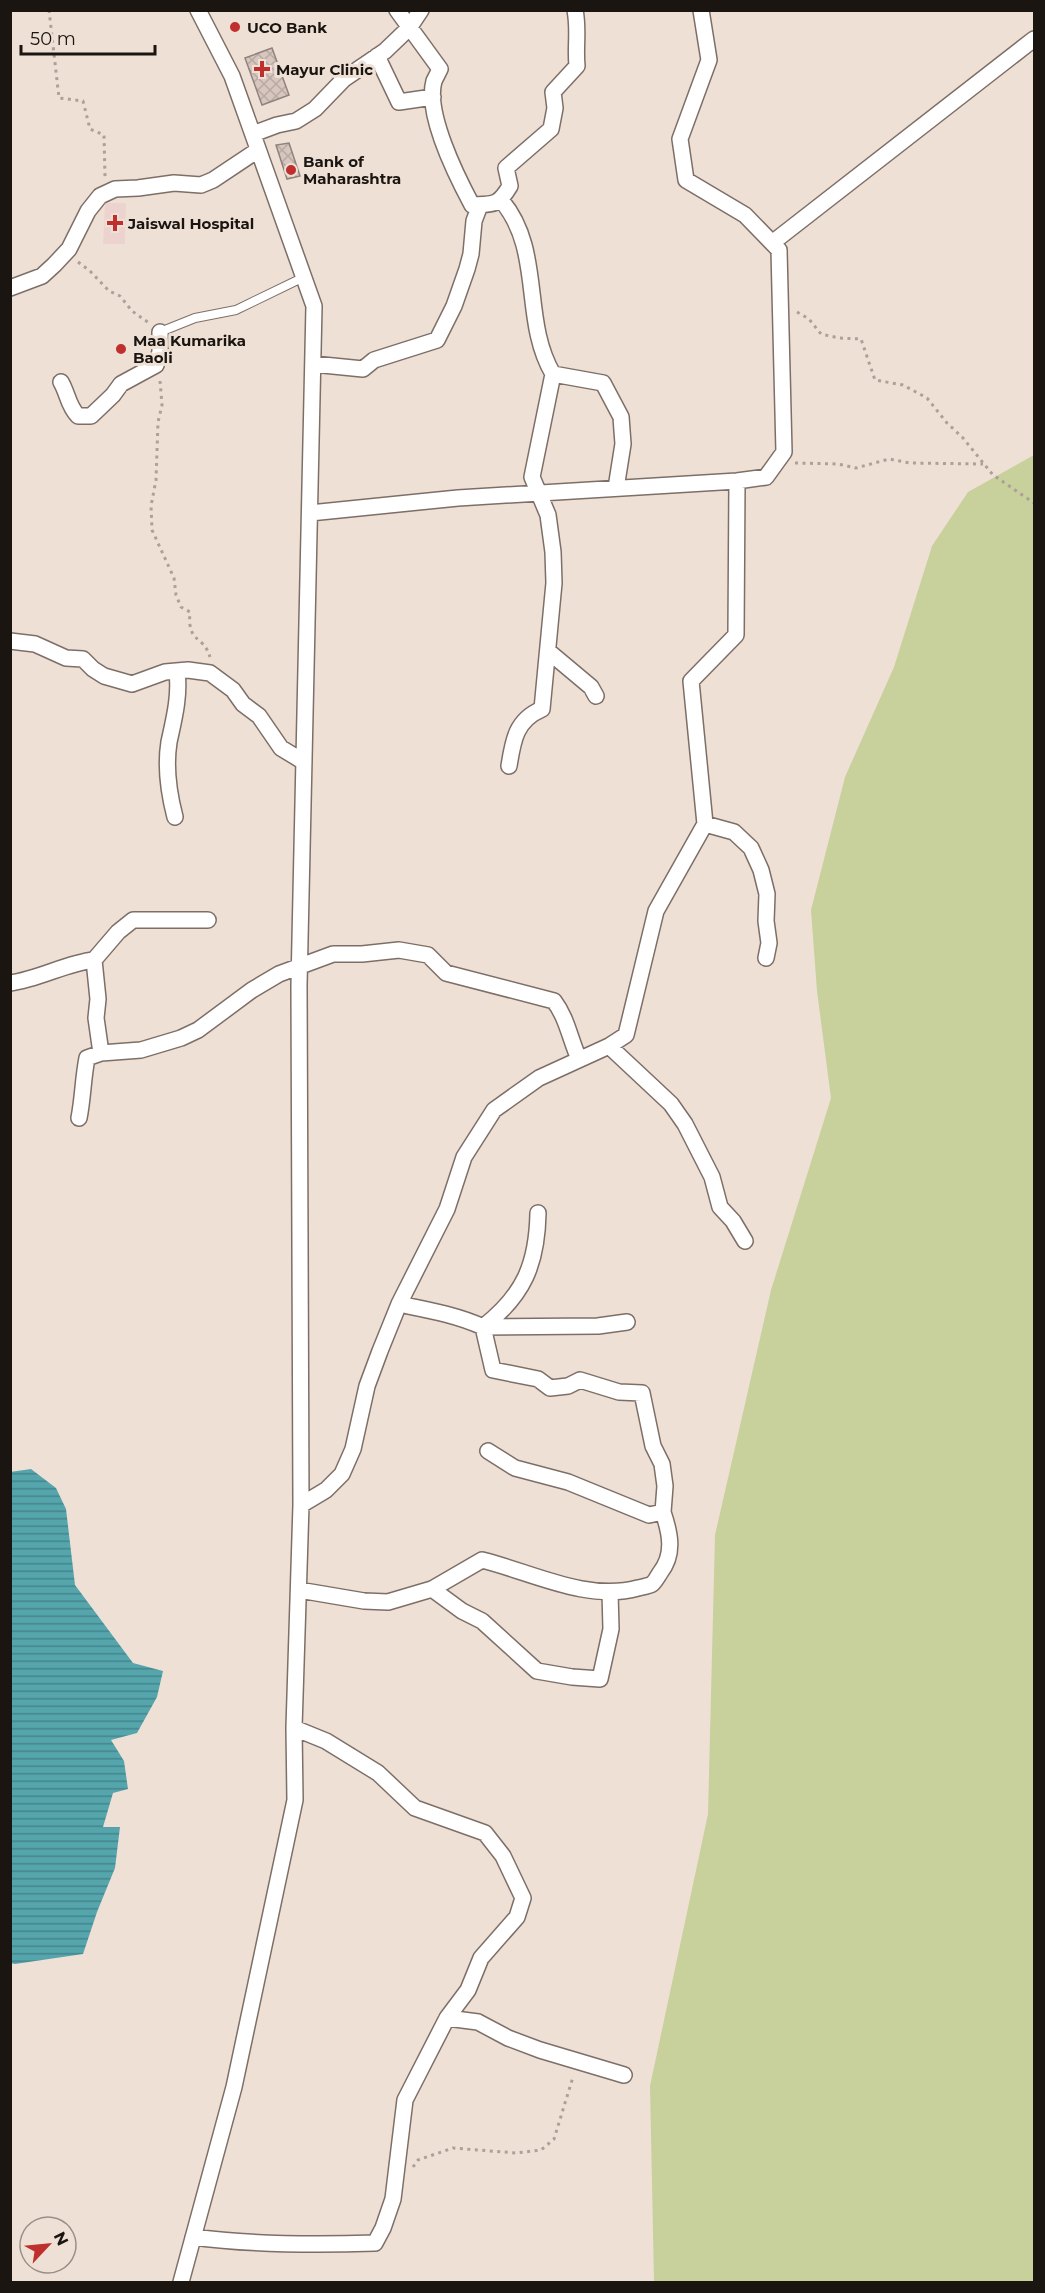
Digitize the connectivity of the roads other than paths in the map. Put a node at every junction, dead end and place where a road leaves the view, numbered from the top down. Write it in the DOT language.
graph roads {
  1 [pos="198,10"];
  2 [pos="397,10"];
  3 [pos="421,10"];
  4 [pos="575,10"];
  5 [pos="701,10"];
  6 [pos="409,28"];
  7 [pos="1035,39"];
  8 [pos="377,56"];
  9 [pos="433,97"];
  10 [pos="253,134"];
  11 [pos="258,150"];
  12 [pos="501,200"];
  13 [pos="480,205"];
  14 [pos="772,243"];
  15 [pos="304,277"];
  16 [pos="10,288"];
  17 [pos="160,332"];
  18 [pos="313,364"];
  19 [pos="553,374"];
  20 [pos="61,382"];
  21 [pos="737,481"];
  22 [pos="616,488"];
  23 [pos="540,493"];
  24 [pos="309,513"];
  25 [pos="10,640"];
  26 [pos="548,651"];
  27 [pos="177,672"];
  28 [pos="596,696"];
  29 [pos="304,762"];
  30 [pos="509,766"];
  31 [pos="175,817"];
  32 [pos="705,824"];
  33 [pos="208,920"];
  34 [pos="766,958"];
  35 [pos="94,960"];
  36 [pos="299,966"];
  37 [pos="10,983"];
  38 [pos="609,1046"];
  39 [pos="101,1053"];
  40 [pos="579,1059"];
  41 [pos="79,1118"];
  42 [pos="538,1213"];
  43 [pos="745,1241"];
  44 [pos="399,1304"];
  45 [pos="627,1322"];
  46 [pos="483,1327"];
  47 [pos="488,1451"];
  48 [pos="301,1505"];
  49 [pos="663,1512"];
  50 [pos="432,1589"];
  51 [pos="299,1590"];
  52 [pos="610,1592"];
  53 [pos="294,1728"];
  54 [pos="447,2018"];
  55 [pos="624,2075"];
  56 [pos="193,2237"];
  57 [pos="181,2283"];
  1 -- 10 [label="street"];
  2 -- 6 [label="street"];
  3 -- 6 [label="street"];
  4 -- 12 [label="street"];
  5 -- 14 [label="street"];
  6 -- 8 [label="street"];
  6 -- 9 [label="street"];
  7 -- 14 [label="street"];
  8 -- 9 [label="street"];
  8 -- 10 [label="street"];
  9 -- 13 [label="street"];
  10 -- 11 [label="street"];
  11 -- 15 [label="street"];
  11 -- 16 [label="street"];
  12 -- 13 [label="street"];
  12 -- 19 [label="street"];
  13 -- 18 [label="street"];
  14 -- 21 [label="street"];
  15 -- 17 [label="lane"];
  15 -- 18 [label="street"];
  17 -- 20 [label="street"];
  18 -- 24 [label="street"];
  19 -- 22 [label="street"];
  19 -- 23 [label="street"];
  21 -- 22 [label="street"];
  21 -- 32 [label="street"];
  22 -- 23 [label="street"];
  23 -- 24 [label="street"];
  23 -- 26 [label="street"];
  24 -- 29 [label="street"];
  25 -- 27 [label="street"];
  26 -- 28 [label="street"];
  26 -- 30 [label="street"];
  27 -- 29 [label="street"];
  27 -- 31 [label="street"];
  29 -- 36 [label="street"];
  32 -- 34 [label="street"];
  32 -- 38 [label="street"];
  33 -- 35 [label="street"];
  35 -- 37 [label="street"];
  35 -- 39 [label="street"];
  36 -- 39 [label="street"];
  36 -- 40 [label="street"];
  36 -- 48 [label="street"];
  38 -- 40 [label="street"];
  38 -- 43 [label="street"];
  39 -- 41 [label="street"];
  40 -- 44 [label="street"];
  42 -- 46 [label="street"];
  44 -- 46 [label="street"];
  44 -- 48 [label="street"];
  45 -- 46 [label="street"];
  46 -- 49 [label="street"];
  47 -- 49 [label="street"];
  48 -- 51 [label="street"];
  49 -- 52 [label="street"];
  50 -- 51 [label="street"];
  50 -- 52 [label="street"];
  50 -- 52 [label="street"];
  51 -- 53 [label="street"];
  53 -- 54 [label="street"];
  53 -- 56 [label="street"];
  54 -- 55 [label="street"];
  54 -- 56 [label="street"];
  56 -- 57 [label="street"];
}
